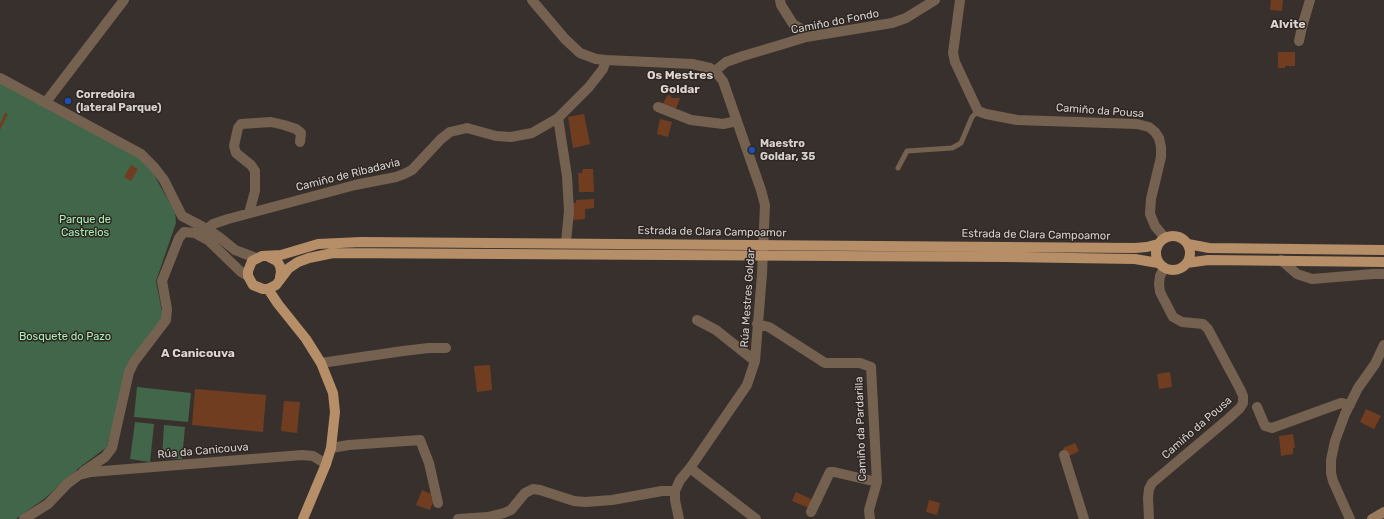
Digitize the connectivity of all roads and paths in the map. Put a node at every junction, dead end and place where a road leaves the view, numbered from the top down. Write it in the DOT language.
graph roads {
  1 [pos="124,0"];
  2 [pos="532,0"];
  3 [pos="780,0"];
  4 [pos="935,0"];
  5 [pos="960,0"];
  6 [pos="1310,0"];
  7 [pos="806,37"];
  8 [pos="1299,41"];
  9 [pos="606,60"];
  10 [pos="715,71"];
  11 [pos="0,78"];
  12 [pos="46,102"];
  13 [pos="658,107"];
  14 [pos="978,111"];
  15 [pos="558,118"];
  16 [pos="737,121"];
  17 [pos="300,142"];
  18 [pos="898,168"];
  19 [pos="249,213"];
  20 [pos="182,216"];
  21 [pos="184,232"];
  22 [pos="205,233"];
  23 [pos="1162,241"];
  24 [pos="566,242"];
  25 [pos="1188,244"];
  26 [pos="1384,250"];
  27 [pos="267,256"];
  28 [pos="256,258"];
  29 [pos="1281,260"];
  30 [pos="1384,262"];
  31 [pos="1187,263"];
  32 [pos="1161,265"];
  33 [pos="1384,274"];
  34 [pos="248,276"];
  35 [pos="280,277"];
  36 [pos="268,289"];
  37 [pos="697,320"];
  38 [pos="757,324"];
  39 [pos="1384,345"];
  40 [pos="446,348"];
  41 [pos="755,361"];
  42 [pos="322,363"];
  43 [pos="1350,405"];
  44 [pos="1257,407"];
  45 [pos="331,448"];
  46 [pos="1064,456"];
  47 [pos="326,464"];
  48 [pos="690,468"];
  49 [pos="79,475"];
  50 [pos="877,482"];
  51 [pos="675,491"];
  52 [pos="438,503"];
  53 [pos="812,512"];
  54 [pos="1384,512"];
  55 [pos="869,518"];
  56 [pos="24,519"];
  57 [pos="303,519"];
  58 [pos="458,519"];
  59 [pos="679,519"];
  60 [pos="756,519"];
  61 [pos="1084,519"];
  62 [pos="1149,519"];
  63 [pos="1350,519"];
  64 [pos="1372,519"];
  1 -- 12 [label="street"];
  2 -- 9 [label="street"];
  3 -- 7 [label="street"];
  4 -- 7 [label="street, Camiño do Fondo"];
  5 -- 14 [label="street"];
  6 -- 8 [label="street"];
  7 -- 10 [label="street, Camiño do Fondo"];
  9 -- 10 [label="street"];
  9 -- 15 [label="street, Camiño de Ribadavia"];
  10 -- 16 [label="street, Rúa Mestres Goldar"];
  11 -- 12 [label="street"];
  12 -- 20 [label="street"];
  13 -- 16 [label="street"];
  14 -- 18 [label="lane"];
  14 -- 23 [label="street, Camiño da Pousa"];
  15 -- 19 [label="street, Camiño de Ribadavia"];
  15 -- 24 [label="street"];
  16 -- 38 [label="street, Rúa Mestres Goldar"];
  17 -- 19 [label="street"];
  19 -- 22 [label="street, Camiño de Ribadavia"];
  20 -- 21 [label="street"];
  20 -- 22 [label="street"];
  21 -- 22 [label="street"];
  21 -- 49 [label="street, Rúa da Canicouva"];
  22 -- 28 [label="street"];
  22 -- 34 [label="street"];
  23 -- 24 [label="main road, Estrada de Clara Campoamor"];
  23 -- 25 [label="main road, Estrada de Clara Campoamor"];
  23 -- 32 [label="main road"];
  24 -- 27 [label="main road, Estrada de Clara Campoamor"];
  25 -- 26 [label="main road, Estrada de Clara Campoamor"];
  25 -- 31 [label="main road"];
  27 -- 28 [label="main road, Estrada de Clara Campoamor"];
  27 -- 35 [label="main road"];
  28 -- 34 [label="main road"];
  29 -- 30 [label="main road, Estrada de Clara Campoamor"];
  29 -- 31 [label="main road, Estrada de Clara Campoamor"];
  29 -- 33 [label="street"];
  31 -- 32 [label="main road, Estrada de Clara Campoamor"];
  32 -- 35 [label="main road, Estrada de Clara Campoamor"];
  32 -- 62 [label="street, Camiño da Pousa"];
  34 -- 36 [label="main road"];
  35 -- 36 [label="main road, Estrada de Clara Campoamor"];
  36 -- 42 [label="main road"];
  37 -- 41 [label="street, Rúa Mestres Goldar"];
  38 -- 41 [label="street, Rúa Mestres Goldar"];
  38 -- 50 [label="street, Camiño da Pardarilla"];
  39 -- 43 [label="street"];
  40 -- 42 [label="street"];
  41 -- 48 [label="street, Rúa Mestres Goldar"];
  42 -- 45 [label="main road"];
  43 -- 44 [label="street"];
  43 -- 63 [label="street"];
  45 -- 47 [label="main road"];
  45 -- 52 [label="street"];
  46 -- 61 [label="street"];
  47 -- 49 [label="street, Rúa da Canicouva"];
  47 -- 57 [label="main road"];
  48 -- 51 [label="street, Rúa Mestres Goldar"];
  48 -- 60 [label="street"];
  49 -- 56 [label="street, Rúa da Canicouva"];
  50 -- 53 [label="street"];
  50 -- 55 [label="street, Camiño da Pardarilla"];
  51 -- 58 [label="street"];
  51 -- 59 [label="street"];
  54 -- 64 [label="main road"];
}
